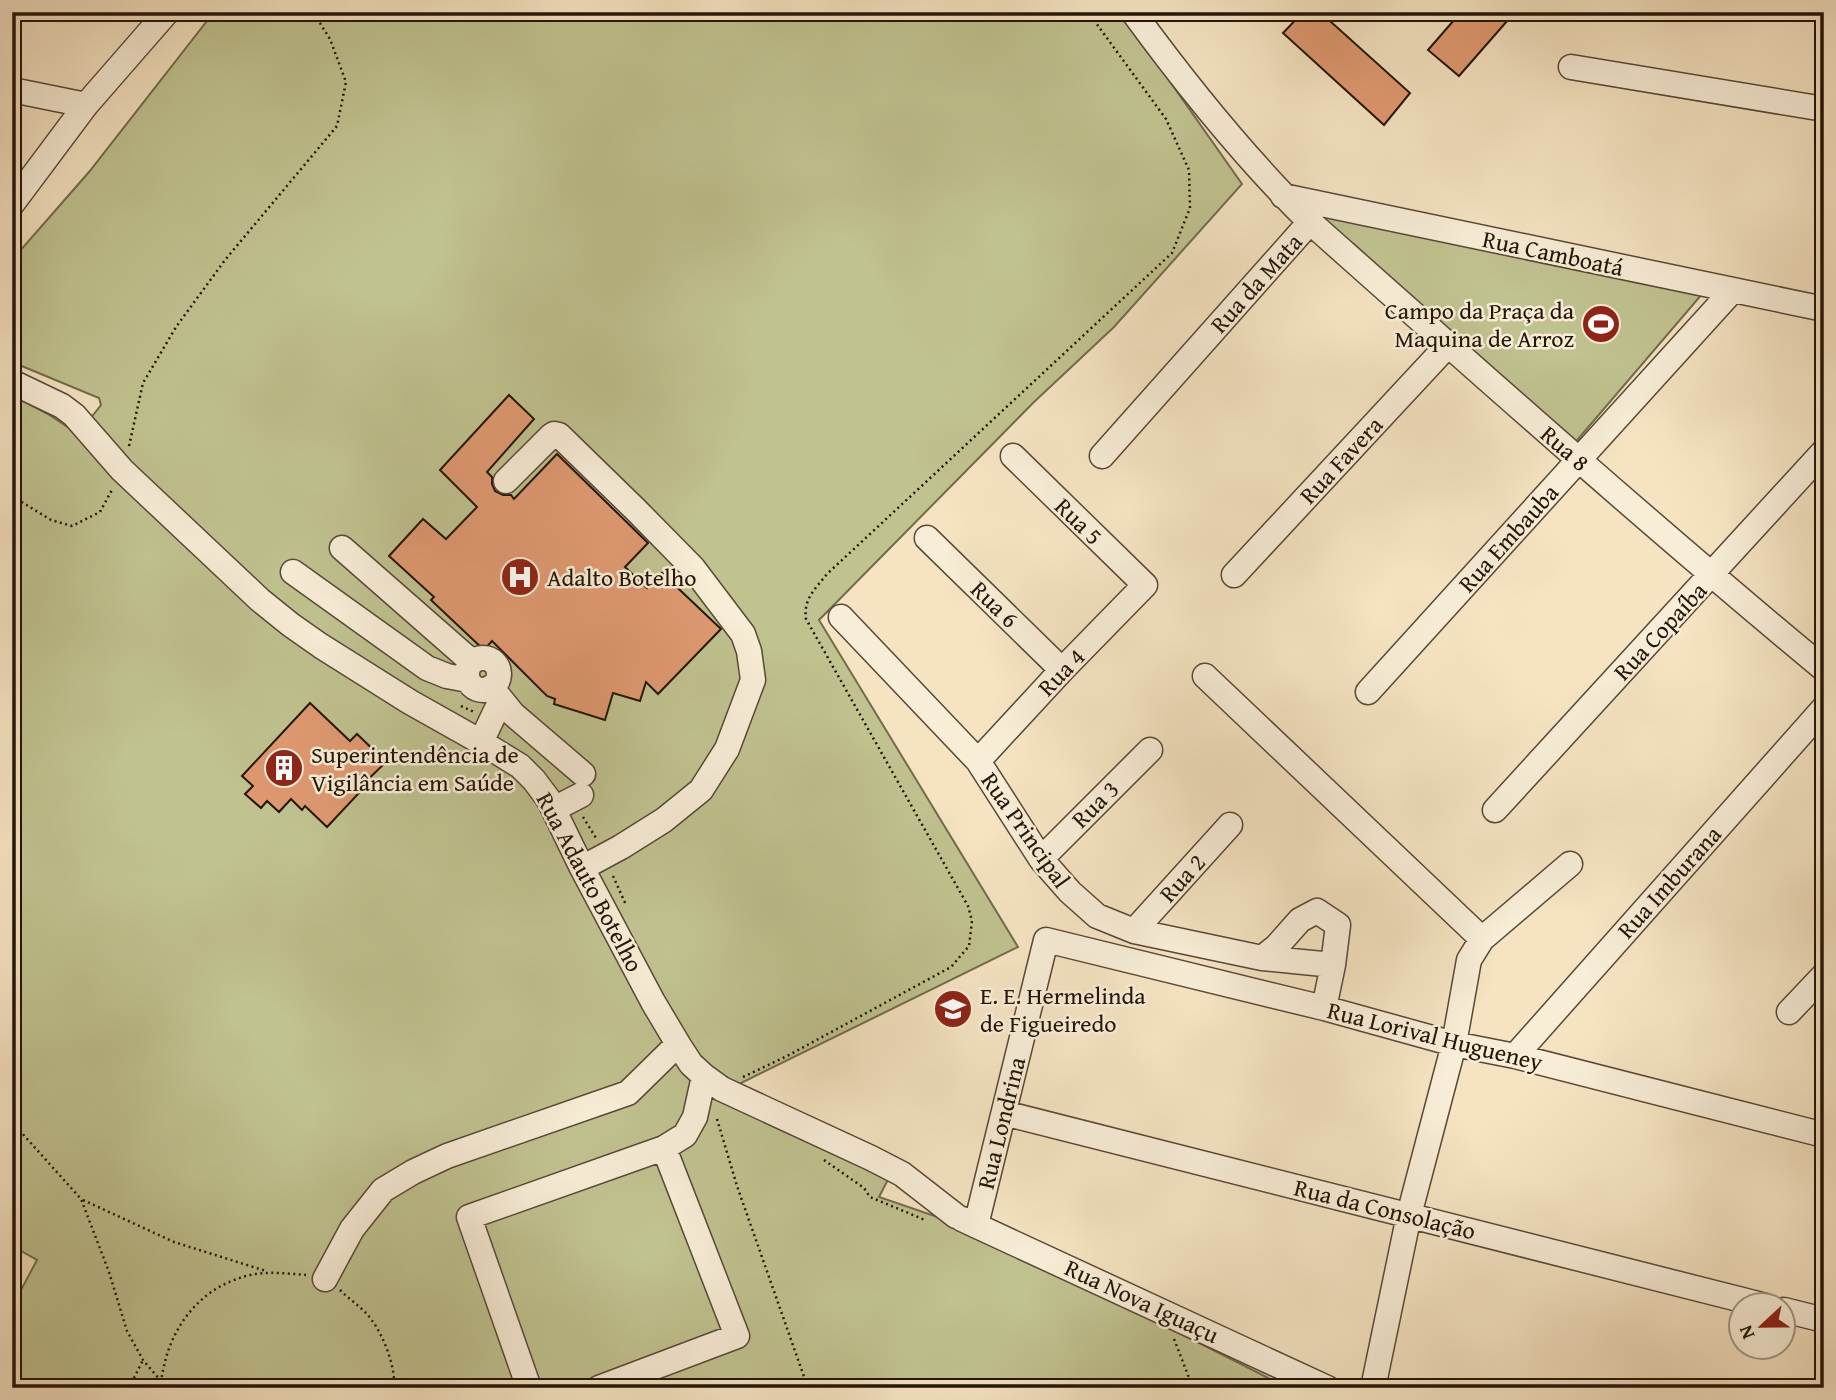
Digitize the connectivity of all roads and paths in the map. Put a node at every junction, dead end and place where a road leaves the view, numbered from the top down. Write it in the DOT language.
graph roads {
  1 [pos="167,12"];
  2 [pos="313,12"];
  3 [pos="1133,12"];
  4 [pos="1571,67"];
  5 [pos="12,90"];
  6 [pos="86,105"];
  7 [pos="1824,109"];
  8 [pos="1283,196"];
  9 [pos="12,204"];
  10 [pos="1310,222"];
  11 [pos="1732,290"];
  12 [pos="1824,309"];
  13 [pos="1448,345"];
  14 [pos="12,372"];
  15 [pos="12,382"];
  16 [pos="1824,451"];
  17 [pos="1013,456"];
  18 [pos="1102,456"];
  19 [pos="1578,460"];
  20 [pos="124,467"];
  21 [pos="506,481"];
  22 [pos="12,496"];
  23 [pos="927,538"];
  24 [pos="342,548"];
  25 [pos="293,572"];
  26 [pos="1234,575"];
  27 [pos="1711,576"];
  28 [pos="1145,585"];
  29 [pos="841,617"];
  30 [pos="1824,669"];
  31 [pos="1062,670"];
  32 [pos="1205,676"];
  33 [pos="481,683"];
  34 [pos="1368,692"];
  35 [pos="1824,708"];
  36 [pos="455,727"];
  37 [pos="481,742"];
  38 [pos="1150,750"];
  39 [pos="978,761"];
  40 [pos="554,809"];
  41 [pos="1495,810"];
  42 [pos="1230,825"];
  43 [pos="1041,859"];
  44 [pos="1570,864"];
  45 [pos="582,868"];
  46 [pos="1134,931"];
  47 [pos="1482,939"];
  48 [pos="1046,940"];
  49 [pos="1262,958"];
  50 [pos="1333,965"];
  51 [pos="1824,975"];
  52 [pos="1324,1008"];
  53 [pos="1789,1012"];
  54 [pos="678,1044"];
  55 [pos="1454,1044"];
  56 [pos="1515,1056"];
  57 [pos="713,1083"];
  58 [pos="1004,1113"];
  59 [pos="12,1122"];
  60 [pos="1824,1135"];
  61 [pos="664,1148"];
  62 [pos="81,1199"];
  63 [pos="1409,1215"];
  64 [pos="966,1220"];
  65 [pos="269,1272"];
  66 [pos="325,1279"];
  67 [pos="1728,1296"];
  68 [pos="1798,1314"];
  69 [pos="1824,1320"];
  70 [pos="143,1360"];
  71 [pos="161,1381"];
  72 [pos="130,1388"];
  73 [pos="161,1388"];
  74 [pos="394,1388"];
  75 [pos="529,1388"];
  76 [pos="599,1388"];
  77 [pos="808,1388"];
  78 [pos="1327,1388"];
  79 [pos="1374,1388"];
  1 -- 6 [label="street"];
  2 -- 20 [label="path"];
  3 -- 8 [label="street, Rua da Mata"];
  4 -- 7 [label="street"];
  5 -- 6 [label="street"];
  6 -- 9 [label="street"];
  8 -- 10 [label="street, Rua da Mata"];
  8 -- 11 [label="street, Rua Camboatá"];
  10 -- 13 [label="street, Rua 8"];
  10 -- 18 [label="street, Rua da Mata"];
  11 -- 12 [label="street, Rua Camboatá"];
  11 -- 19 [label="street, Rua Embauba"];
  13 -- 19 [label="street, Rua 8"];
  13 -- 26 [label="street, Rua Favera"];
  14 -- 20 [label="street, Rua Adauto Botelho"];
  15 -- 20 [label="street, Rua Adauto Botelho"];
  16 -- 27 [label="street, Rua Copaíba"];
  17 -- 28 [label="street, Rua 5"];
  19 -- 27 [label="street, Rua 8"];
  19 -- 34 [label="street, Rua Embauba"];
  20 -- 22 [label="path"];
  20 -- 36 [label="street, Rua Adauto Botelho"];
  21 -- 45 [label="street"];
  23 -- 31 [label="street, Rua 6"];
  24 -- 33 [label="street"];
  25 -- 33 [label="street"];
  27 -- 30 [label="street, Rua 8"];
  27 -- 41 [label="street, Rua Copaíba"];
  28 -- 31 [label="street, Rua 4"];
  29 -- 39 [label="street, Rua Principal"];
  31 -- 39 [label="street, Rua 4"];
  32 -- 47 [label="street"];
  33 -- 36 [label="street"];
  33 -- 37 [label="street"];
  33 -- 40 [label="street"];
  35 -- 56 [label="street, Rua Imburana"];
  36 -- 37 [label="street, Rua Adauto Botelho"];
  37 -- 40 [label="street, Rua Adauto Botelho"];
  38 -- 43 [label="street, Rua 3"];
  39 -- 43 [label="street, Rua Principal"];
  40 -- 45 [label="street, Rua Adauto Botelho"];
  42 -- 46 [label="street, Rua 2"];
  43 -- 46 [label="street, Rua Principal"];
  44 -- 47 [label="street"];
  45 -- 54 [label="street, Rua Adauto Botelho"];
  46 -- 49 [label="street, Rua Principal"];
  47 -- 55 [label="street"];
  48 -- 52 [label="street, Rua Lorival Hugueney"];
  48 -- 58 [label="street, Rua Londrina"];
  49 -- 50 [label="street, Rua Principal"];
  49 -- 50 [label="street"];
  50 -- 52 [label="street"];
  51 -- 53 [label="street"];
  52 -- 55 [label="street, Rua Lorival Hugueney"];
  54 -- 57 [label="street, Rua Adauto Botelho"];
  54 -- 66 [label="street"];
  55 -- 56 [label="street, Rua Lorival Hugueney"];
  55 -- 63 [label="street"];
  56 -- 60 [label="street, Rua Lorival Hugueney"];
  57 -- 61 [label="street"];
  57 -- 64 [label="street, Rua Nova Iguaçu"];
  57 -- 77 [label="path"];
  58 -- 63 [label="street, Rua da Consolação"];
  58 -- 64 [label="street, Rua Londrina"];
  59 -- 62 [label="path"];
  61 -- 75 [label="street"];
  61 -- 76 [label="street"];
  62 -- 65 [label="path"];
  62 -- 70 [label="path"];
  63 -- 67 [label="street, Rua da Consolação"];
  63 -- 79 [label="street"];
  64 -- 78 [label="street, Rua Nova Iguaçu"];
  65 -- 66 [label="path"];
  65 -- 71 [label="path"];
  66 -- 74 [label="path"];
  68 -- 69 [label="street"];
  70 -- 71 [label="path"];
  70 -- 72 [label="path"];
  71 -- 73 [label="path"];
}
